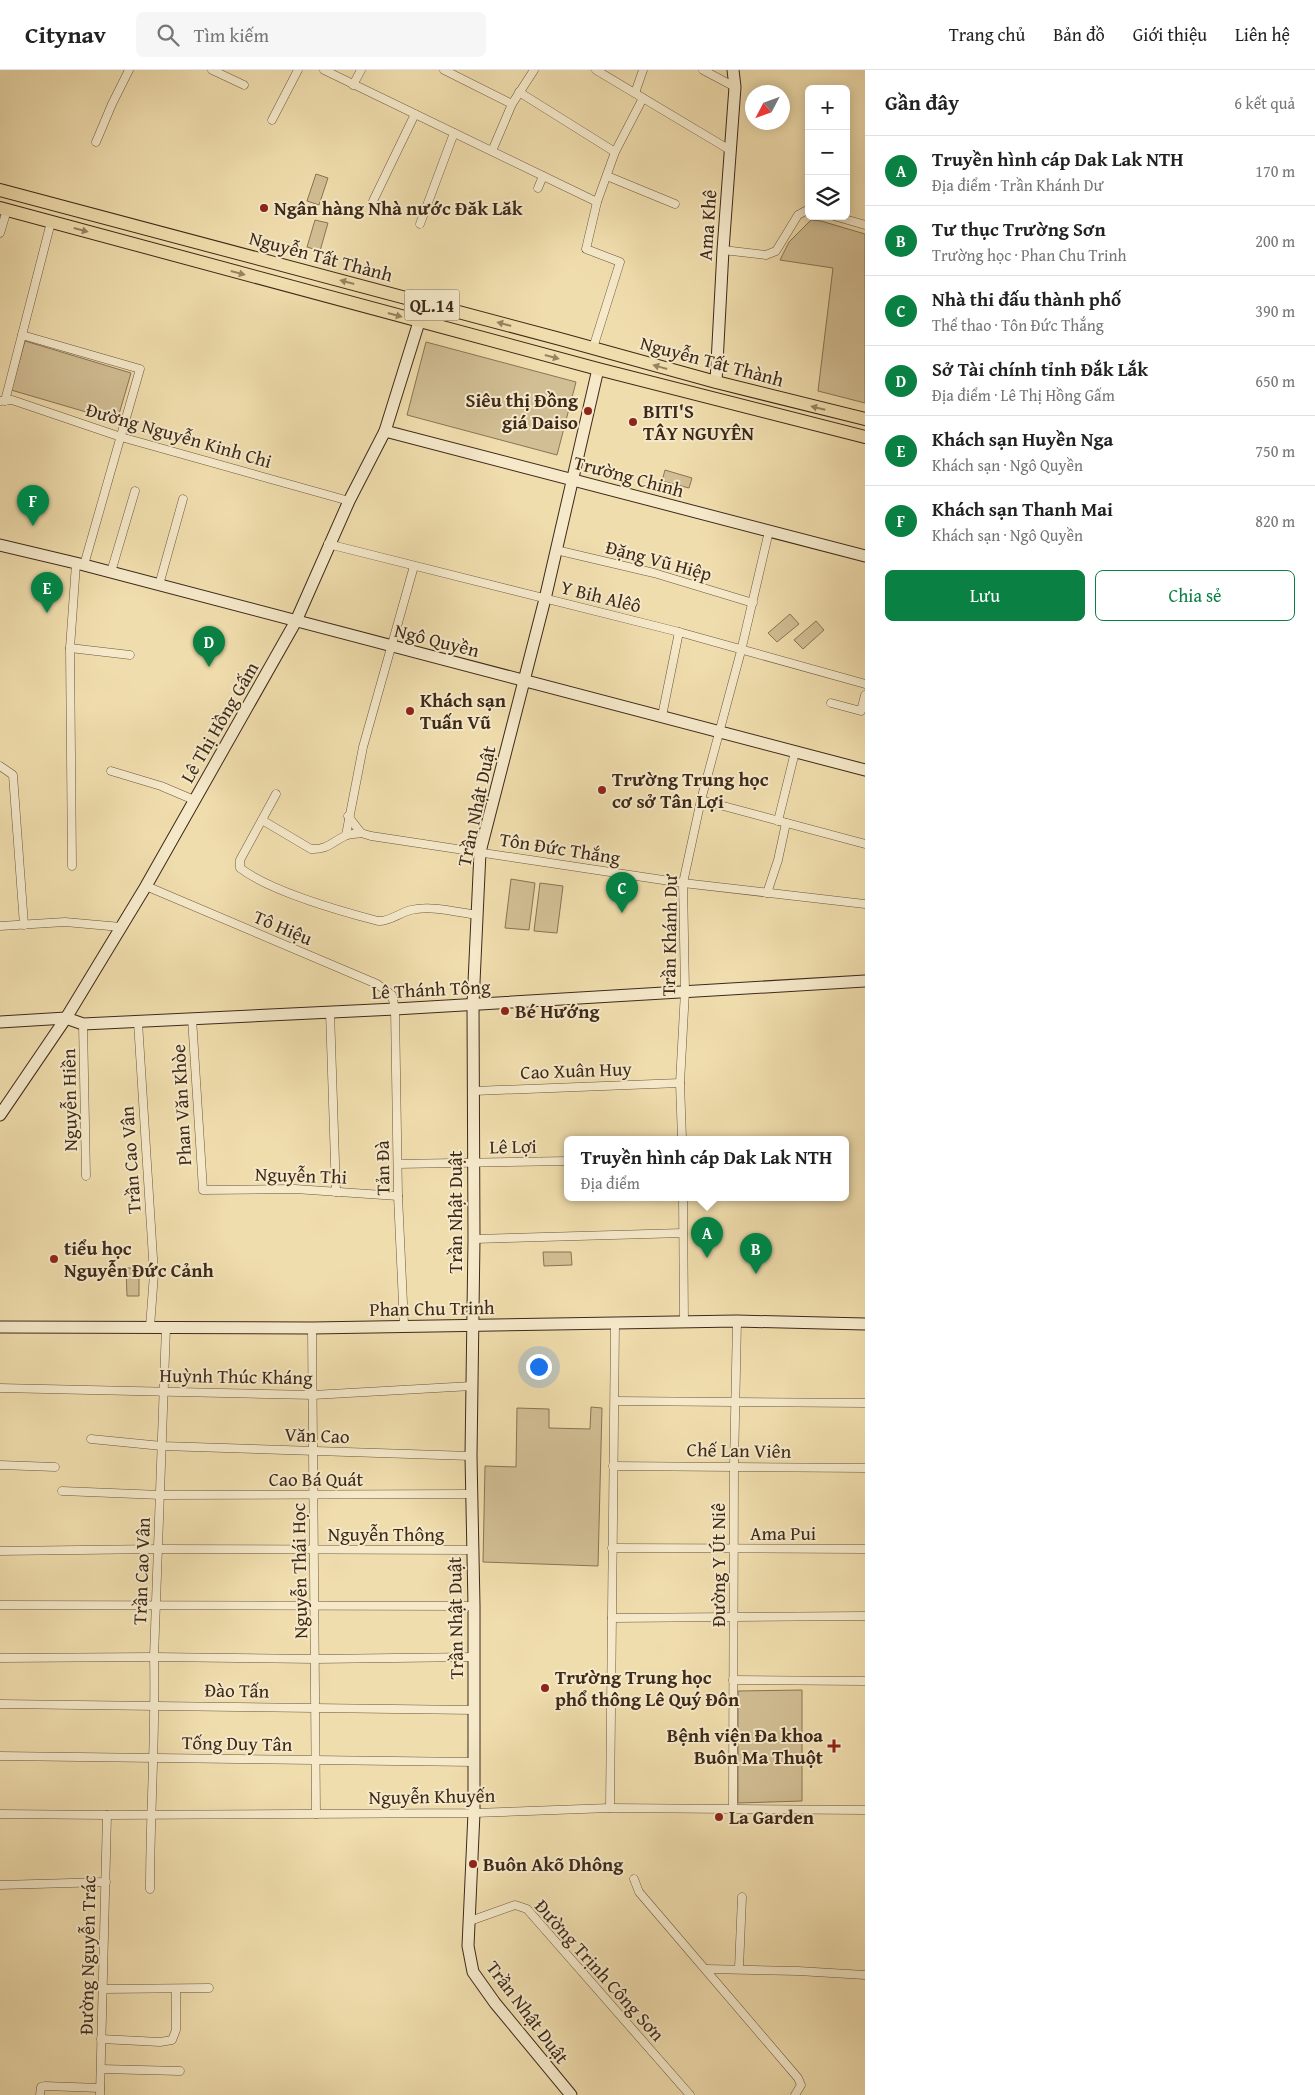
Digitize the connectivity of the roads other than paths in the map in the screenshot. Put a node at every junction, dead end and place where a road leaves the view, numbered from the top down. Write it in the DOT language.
graph roads {
  1 [pos="130,70"];
  2 [pos="212,70"];
  3 [pos="298,70"];
  4 [pos="324,70"];
  5 [pos="361,70"];
  6 [pos="444,70"];
  7 [pos="534,70"];
  8 [pos="596,70"];
  9 [pos="643,70"];
  10 [pos="703,70"];
  11 [pos="733,70"];
  12 [pos="244,85"];
  13 [pos="353,85"];
  14 [pos="735,87"];
  15 [pos="519,92"];
  16 [pos="634,93"];
  17 [pos="643,98"];
  18 [pos="512,104"];
  19 [pos="415,114"];
  20 [pos="272,120"];
  21 [pos="454,134"];
  22 [pos="96,142"];
  23 [pos="730,150"];
  24 [pos="492,151"];
  25 [pos="615,152"];
  26 [pos="543,176"];
  27 [pos="607,176"];
  28 [pos="538,188"];
  29 [pos="0,190"];
  30 [pos="373,200"];
  31 [pos="597,202"];
  32 [pos="675,204"];
  33 [pos="4,209"];
  34 [pos="805,211"];
  35 [pos="846,220"];
  36 [pos="52,222"];
  37 [pos="420,224"];
  38 [pos="865,226"];
  39 [pos="0,233"];
  40 [pos="723,250"];
  41 [pos="419,322"];
  42 [pos="22,335"];
  43 [pos="592,348"];
  44 [pos="598,369"];
  45 [pos="716,382"];
  46 [pos="712,398"];
  47 [pos="2,401"];
  48 [pos="865,419"];
  49 [pos="384,431"];
  50 [pos="121,436"];
  51 [pos="865,437"];
  52 [pos="572,479"];
  53 [pos="135,491"];
  54 [pos="183,499"];
  55 [pos="349,501"];
  56 [pos="769,531"];
  57 [pos="328,544"];
  58 [pos="0,545"];
  59 [pos="556,550"];
  60 [pos="865,556"];
  61 [pos="80,564"];
  62 [pos="414,566"];
  63 [pos="111,572"];
  64 [pos="159,585"];
  65 [pos="545,599"];
  66 [pos="753,604"];
  67 [pos="296,621"];
  68 [pos="678,632"];
  69 [pos="391,647"];
  70 [pos="70,648"];
  71 [pos="741,651"];
  72 [pos="130,655"];
  73 [pos="523,680"];
  74 [pos="865,684"];
  75 [pos="865,695"];
  76 [pos="831,703"];
  77 [pos="662,716"];
  78 [pos="718,733"];
  79 [pos="795,752"];
  80 [pos="0,766"];
  81 [pos="865,770"];
  82 [pos="111,771"];
  83 [pos="276,794"];
  84 [pos="194,800"];
  85 [pos="701,800"];
  86 [pos="348,816"];
  87 [pos="262,820"];
  88 [pos="782,822"];
  89 [pos="361,833"];
  90 [pos="346,835"];
  91 [pos="865,844"];
  92 [pos="480,852"];
  93 [pos="72,866"];
  94 [pos="683,883"];
  95 [pos="146,886"];
  96 [pos="767,893"];
  97 [pos="865,904"];
  98 [pos="477,914"];
  99 [pos="24,924"];
  100 [pos="0,926"];
  101 [pos="121,927"];
  102 [pos="865,981"];
  103 [pos="685,991"];
  104 [pos="473,1004"];
  105 [pos="395,1009"];
  106 [pos="330,1012"];
  107 [pos="66,1018"];
  108 [pos="192,1018"];
  109 [pos="0,1022"];
  110 [pos="138,1022"];
  111 [pos="84,1024"];
  112 [pos="680,1083"];
  113 [pos="474,1091"];
  114 [pos="0,1115"];
  115 [pos="682,1136"];
  116 [pos="564,1161"];
  117 [pos="472,1163"];
  118 [pos="398,1164"];
  119 [pos="86,1176"];
  120 [pos="203,1190"];
  121 [pos="336,1192"];
  122 [pos="398,1196"];
  123 [pos="682,1201"];
  124 [pos="682,1233"];
  125 [pos="474,1239"];
  126 [pos="737,1321"];
  127 [pos="615,1323"];
  128 [pos="684,1323"];
  129 [pos="865,1324"];
  130 [pos="404,1325"];
  131 [pos="472,1326"];
  132 [pos="0,1327"];
  133 [pos="150,1327"];
  134 [pos="166,1327"];
  135 [pos="312,1328"];
  136 [pos="472,1386"];
  137 [pos="0,1388"];
  138 [pos="163,1390"];
  139 [pos="313,1394"];
  140 [pos="615,1401"];
  141 [pos="735,1401"];
  142 [pos="865,1403"];
  143 [pos="91,1439"];
  144 [pos="162,1446"];
  145 [pos="313,1451"];
  146 [pos="471,1456"];
  147 [pos="0,1465"];
  148 [pos="612,1466"];
  149 [pos="734,1466"];
  150 [pos="55,1467"];
  151 [pos="865,1468"];
  152 [pos="62,1490"];
  153 [pos="161,1494"];
  154 [pos="471,1494"];
  155 [pos="314,1496"];
  156 [pos="612,1548"];
  157 [pos="159,1549"];
  158 [pos="865,1549"];
  159 [pos="314,1550"];
  160 [pos="472,1550"];
  161 [pos="735,1550"];
  162 [pos="0,1551"];
  163 [pos="0,1606"];
  164 [pos="314,1606"];
  165 [pos="474,1606"];
  166 [pos="156,1607"];
  167 [pos="734,1616"];
  168 [pos="865,1616"];
  169 [pos="612,1618"];
  170 [pos="154,1656"];
  171 [pos="474,1656"];
  172 [pos="0,1658"];
  173 [pos="316,1659"];
  174 [pos="733,1680"];
  175 [pos="865,1681"];
  176 [pos="0,1704"];
  177 [pos="155,1705"];
  178 [pos="316,1708"];
  179 [pos="474,1710"];
  180 [pos="0,1756"];
  181 [pos="154,1757"];
  182 [pos="316,1761"];
  183 [pos="474,1762"];
  184 [pos="610,1808"];
  185 [pos="733,1809"];
  186 [pos="865,1810"];
  187 [pos="474,1813"];
  188 [pos="0,1814"];
  189 [pos="316,1814"];
  190 [pos="107,1815"];
  191 [pos="150,1815"];
  192 [pos="634,1878"];
  193 [pos="106,1882"];
  194 [pos="0,1885"];
  195 [pos="150,1889"];
  196 [pos="742,1896"];
  197 [pos="470,1921"];
  198 [pos="706,1968"];
  199 [pos="739,1968"];
  200 [pos="865,1975"];
  201 [pos="209,1988"];
  202 [pos="103,1989"];
  203 [pos="176,1989"];
  204 [pos="102,2039"];
  205 [pos="101,2069"];
  206 [pos="180,2071"];
  207 [pos="100,2092"];
  208 [pos="40,2095"];
  209 [pos="571,2095"];
  210 [pos="690,2095"];
  211 [pos="796,2095"];
  1 -- 22 [label="street"];
  2 -- 12 [label="street"];
  3 -- 20 [label="street"];
  4 -- 13 [label="street"];
  5 -- 13 [label="street"];
  6 -- 18 [label="street"];
  7 -- 15 [label="street"];
  8 -- 16 [label="street"];
  9 -- 16 [label="street"];
  10 -- 14 [label="street"];
  11 -- 14 [label="street, Ama Khê"];
  13 -- 19 [label="street"];
  14 -- 23 [label="street, Ama Khê"];
  15 -- 18 [label="street"];
  15 -- 25 [label="street"];
  16 -- 17 [label="street"];
  17 -- 23 [label="street"];
  17 -- 25 [label="street"];
  18 -- 24 [label="street"];
  19 -- 21 [label="street"];
  19 -- 30 [label="street"];
  21 -- 24 [label="street"];
  21 -- 37 [label="street"];
  23 -- 40 [label="street, Ama Khê"];
  24 -- 26 [label="street"];
  25 -- 27 [label="street"];
  26 -- 28 [label="street"];
  26 -- 31 [label="street"];
  27 -- 31 [label="street"];
  27 -- 32 [label="street"];
  43 -- 29 [label="main road, Nguyễn Tất Thành / QL.14, one-way"];
  31 -- 43 [label="street"];
  33 -- 36 [label="main road, Nguyễn Tất Thành / QL.14"];
  33 -- 39 [label="street"];
  34 -- 40 [label="street"];
  35 -- 38 [label="street"];
  36 -- 41 [label="main road, Nguyễn Tất Thành / QL.14, one-way"];
  36 -- 42 [label="street"];
  40 -- 45 [label="street, Ama Khê"];
  41 -- 44 [label="main road, Nguyễn Tất Thành / QL.14, one-way"];
  41 -- 49 [label="street, Lê Thị Hồng Gấm"];
  42 -- 47 [label="street"];
  42 -- 50 [label="street"];
  45 -- 43 [label="main road, Nguyễn Tất Thành / QL.14, one-way"];
  44 -- 46 [label="main road, Nguyễn Tất Thành / QL.14"];
  44 -- 52 [label="street, Trần Nhật Duật"];
  45 -- 46 [label="main road"];
  48 -- 45 [label="main road, Nguyễn Tất Thành / QL.14, one-way"];
  46 -- 51 [label="main road, Nguyễn Tất Thành / QL.14"];
  47 -- 50 [label="street, Đường Nguyễn Kinh Chi"];
  49 -- 52 [label="street, Trường Chinh"];
  49 -- 55 [label="street, Lê Thị Hồng Gấm"];
  50 -- 55 [label="street, Đường Nguyễn Kinh Chi"];
  50 -- 61 [label="street"];
  52 -- 56 [label="street, Trường Chinh"];
  52 -- 59 [label="street, Trần Nhật Duật"];
  53 -- 63 [label="street"];
  54 -- 64 [label="street"];
  55 -- 57 [label="street, Lê Thị Hồng Gấm"];
  56 -- 60 [label="street, Trường Chinh"];
  56 -- 66 [label="street, Trần Khánh Dư"];
  57 -- 62 [label="street, Y Bih Alêô"];
  57 -- 67 [label="street, Lê Thị Hồng Gấm"];
  58 -- 61 [label="street, Ngô Quyền"];
  59 -- 65 [label="street, Trần Nhật Duật"];
  59 -- 66 [label="street, Đặng Vũ Hiệp"];
  61 -- 63 [label="street, Ngô Quyền"];
  61 -- 70 [label="street"];
  62 -- 65 [label="street, Y Bih Alêô"];
  62 -- 69 [label="street"];
  63 -- 64 [label="street, Ngô Quyền"];
  64 -- 67 [label="street, Ngô Quyền"];
  65 -- 68 [label="street, Y Bih Alêô"];
  65 -- 73 [label="street, Trần Nhật Duật"];
  66 -- 71 [label="street, Trần Khánh Dư"];
  67 -- 69 [label="street, Ngô Quyền"];
  67 -- 84 [label="street, Lê Thị Hồng Gấm"];
  68 -- 71 [label="street, Y Bih Alêô"];
  68 -- 77 [label="street"];
  69 -- 73 [label="street, Ngô Quyền"];
  69 -- 86 [label="street"];
  70 -- 72 [label="street"];
  70 -- 93 [label="street"];
  71 -- 74 [label="street, Y Bih Alêô"];
  71 -- 78 [label="street, Trần Khánh Dư"];
  73 -- 77 [label="street, Ngô Quyền"];
  73 -- 92 [label="street, Trần Nhật Duật"];
  75 -- 76 [label="street"];
  77 -- 78 [label="street, Ngô Quyền"];
  78 -- 79 [label="street, Ngô Quyền"];
  78 -- 85 [label="street, Trần Khánh Dư"];
  79 -- 81 [label="street, Ngô Quyền"];
  79 -- 88 [label="street"];
  80 -- 99 [label="street"];
  82 -- 84 [label="street"];
  83 -- 87 [label="street"];
  84 -- 95 [label="street, Lê Thị Hồng Gấm"];
  85 -- 88 [label="street"];
  85 -- 94 [label="street, Trần Khánh Dư"];
  86 -- 89 [label="street"];
  86 -- 90 [label="street"];
  87 -- 90 [label="street"];
  87 -- 98 [label="street"];
  88 -- 91 [label="street"];
  88 -- 96 [label="street"];
  89 -- 90 [label="street, Tôn Đức Thắng"];
  89 -- 92 [label="street, Tôn Đức Thắng"];
  92 -- 94 [label="street, Tôn Đức Thắng"];
  92 -- 98 [label="street, Trần Nhật Duật"];
  94 -- 96 [label="street, Tôn Đức Thắng"];
  94 -- 103 [label="street, Trần Khánh Dư"];
  95 -- 101 [label="street, Lê Thị Hồng Gấm"];
  95 -- 105 [label="street, Tô Hiệu"];
  96 -- 97 [label="street, Tôn Đức Thắng"];
  98 -- 104 [label="street, Trần Nhật Duật"];
  99 -- 100 [label="street"];
  99 -- 101 [label="street"];
  101 -- 107 [label="street, Lê Thị Hồng Gấm"];
  102 -- 103 [label="street, Lê Thánh Tông"];
  103 -- 104 [label="street, Lê Thánh Tông"];
  103 -- 112 [label="street, Trần Khánh Dư"];
  104 -- 105 [label="street, Lê Thánh Tông"];
  104 -- 113 [label="street, Trần Nhật Duật"];
  105 -- 106 [label="street, Lê Thánh Tông"];
  105 -- 118 [label="street, Tản Đà"];
  106 -- 108 [label="street, Lê Thánh Tông"];
  106 -- 121 [label="street"];
  107 -- 109 [label="street, Lê Thánh Tông"];
  107 -- 111 [label="street, Lê Thánh Tông"];
  107 -- 114 [label="street, Lê Thị Hồng Gấm"];
  108 -- 110 [label="street, Lê Thánh Tông"];
  108 -- 120 [label="street, Phan Văn Khòe"];
  110 -- 111 [label="street, Lê Thánh Tông"];
  110 -- 133 [label="street, Trần Cao Vân"];
  111 -- 119 [label="street, Nguyễn Hiền"];
  112 -- 113 [label="street, Cao Xuân Huy"];
  112 -- 115 [label="street, Trần Khánh Dư"];
  113 -- 117 [label="street, Trần Nhật Duật"];
  116 -- 117 [label="street, Lê Lợi"];
  117 -- 118 [label="street, Lê Lợi"];
  117 -- 125 [label="street, Trần Nhật Duật"];
  118 -- 122 [label="street, Tản Đà"];
  120 -- 121 [label="street, Nguyễn Thi"];
  121 -- 122 [label="street, Nguyễn Thi"];
  122 -- 130 [label="street, Tản Đà"];
  123 -- 124 [label="street"];
  124 -- 125 [label="street"];
  124 -- 128 [label="street"];
  125 -- 131 [label="street, Trần Nhật Duật"];
  126 -- 128 [label="street, Phan Chu Trinh"];
  126 -- 129 [label="street, Phan Chu Trinh"];
  126 -- 141 [label="street, Đường Y Út Niê"];
  127 -- 128 [label="street, Phan Chu Trinh"];
  127 -- 131 [label="street, Phan Chu Trinh"];
  127 -- 140 [label="street"];
  130 -- 131 [label="street, Phan Chu Trinh"];
  130 -- 135 [label="street, Phan Chu Trinh"];
  131 -- 136 [label="street, Trần Nhật Duật"];
  132 -- 133 [label="street, Phan Chu Trinh"];
  133 -- 134 [label="street, Phan Chu Trinh"];
  134 -- 135 [label="street, Phan Chu Trinh"];
  134 -- 138 [label="street, Trần Cao Vân"];
  135 -- 139 [label="street, Nguyễn Thái Học"];
  136 -- 139 [label="street, Huỳnh Thúc Kháng"];
  136 -- 146 [label="street, Trần Nhật Duật"];
  137 -- 138 [label="street, Huỳnh Thúc Kháng"];
  138 -- 139 [label="street, Huỳnh Thúc Kháng"];
  138 -- 144 [label="street, Trần Cao Vân"];
  139 -- 145 [label="street, Nguyễn Thái Học"];
  140 -- 141 [label="street"];
  140 -- 148 [label="street"];
  141 -- 142 [label="street"];
  141 -- 149 [label="street, Đường Y Út Niê"];
  143 -- 144 [label="street, Văn Cao"];
  144 -- 145 [label="street, Văn Cao"];
  144 -- 153 [label="street, Trần Cao Vân"];
  145 -- 146 [label="street, Văn Cao"];
  145 -- 155 [label="street, Nguyễn Thái Học"];
  146 -- 154 [label="street, Trần Nhật Duật"];
  147 -- 150 [label="street"];
  148 -- 149 [label="street, Chế Lan Viên"];
  148 -- 156 [label="street"];
  149 -- 151 [label="street, Chế Lan Viên"];
  149 -- 161 [label="street, Đường Y Út Niê"];
  152 -- 153 [label="street, Cao Bá Quát"];
  153 -- 155 [label="street, Cao Bá Quát"];
  153 -- 157 [label="street, Trần Cao Vân"];
  154 -- 155 [label="street, Cao Bá Quát"];
  154 -- 160 [label="street, Trần Nhật Duật"];
  155 -- 159 [label="street, Nguyễn Thái Học"];
  156 -- 161 [label="street, Ama Pui"];
  156 -- 169 [label="street"];
  157 -- 159 [label="street, Nguyễn Thông"];
  157 -- 162 [label="street, Nguyễn Thông"];
  157 -- 166 [label="street, Trần Cao Vân"];
  158 -- 161 [label="street, Ama Pui"];
  159 -- 160 [label="street, Nguyễn Thông"];
  159 -- 164 [label="street, Nguyễn Thái Học"];
  160 -- 165 [label="street, Trần Nhật Duật"];
  161 -- 167 [label="street, Đường Y Út Niê"];
  163 -- 166 [label="street"];
  164 -- 165 [label="street"];
  164 -- 166 [label="street"];
  164 -- 173 [label="street, Nguyễn Thái Học"];
  165 -- 171 [label="street, Trần Nhật Duật"];
  166 -- 170 [label="street, Trần Cao Vân"];
  167 -- 168 [label="street"];
  167 -- 169 [label="street"];
  167 -- 174 [label="street, Đường Y Út Niê"];
  169 -- 184 [label="street"];
  170 -- 172 [label="street"];
  170 -- 173 [label="street"];
  170 -- 177 [label="street, Trần Cao Vân"];
  171 -- 173 [label="street"];
  171 -- 179 [label="street, Trần Nhật Duật"];
  173 -- 178 [label="street, Nguyễn Thái Học"];
  174 -- 175 [label="street"];
  174 -- 185 [label="street, Đường Y Út Niê"];
  176 -- 177 [label="street, Đào Tấn"];
  177 -- 178 [label="street, Đào Tấn"];
  177 -- 181 [label="street, Trần Cao Vân"];
  178 -- 179 [label="street, Đào Tấn"];
  178 -- 182 [label="street, Nguyễn Thái Học"];
  179 -- 183 [label="street, Trần Nhật Duật"];
  180 -- 181 [label="street, Tống Duy Tân"];
  181 -- 182 [label="street, Tống Duy Tân"];
  181 -- 191 [label="street, Trần Cao Vân"];
  182 -- 183 [label="street, Tống Duy Tân"];
  182 -- 189 [label="street, Nguyễn Thái Học"];
  183 -- 187 [label="street, Trần Nhật Duật"];
  184 -- 185 [label="street, Nguyễn Khuyến"];
  184 -- 187 [label="street, Nguyễn Khuyến"];
  185 -- 186 [label="street, Nguyễn Khuyến"];
  187 -- 189 [label="street, Nguyễn Khuyến"];
  187 -- 197 [label="street, Trần Nhật Duật"];
  188 -- 190 [label="street, Nguyễn Khuyến"];
  189 -- 191 [label="street, Nguyễn Khuyến"];
  190 -- 191 [label="street, Nguyễn Khuyến"];
  190 -- 193 [label="street, Đường Nguyễn Trác"];
  191 -- 195 [label="street, Trần Cao Vân"];
  192 -- 198 [label="street"];
  193 -- 194 [label="street"];
  193 -- 202 [label="street, Đường Nguyễn Trác"];
  196 -- 199 [label="street"];
  197 -- 209 [label="street, Trần Nhật Duật"];
  197 -- 210 [label="street, Đường Trịnh Công Sơn"];
  198 -- 199 [label="street"];
  198 -- 211 [label="street"];
  199 -- 200 [label="street"];
  201 -- 203 [label="street"];
  202 -- 203 [label="street"];
  202 -- 204 [label="street, Đường Nguyễn Trác"];
  203 -- 204 [label="street"];
  204 -- 205 [label="street, Đường Nguyễn Trác"];
  205 -- 206 [label="street"];
  205 -- 207 [label="street, Đường Nguyễn Trác"];
  207 -- 208 [label="street"];
}
